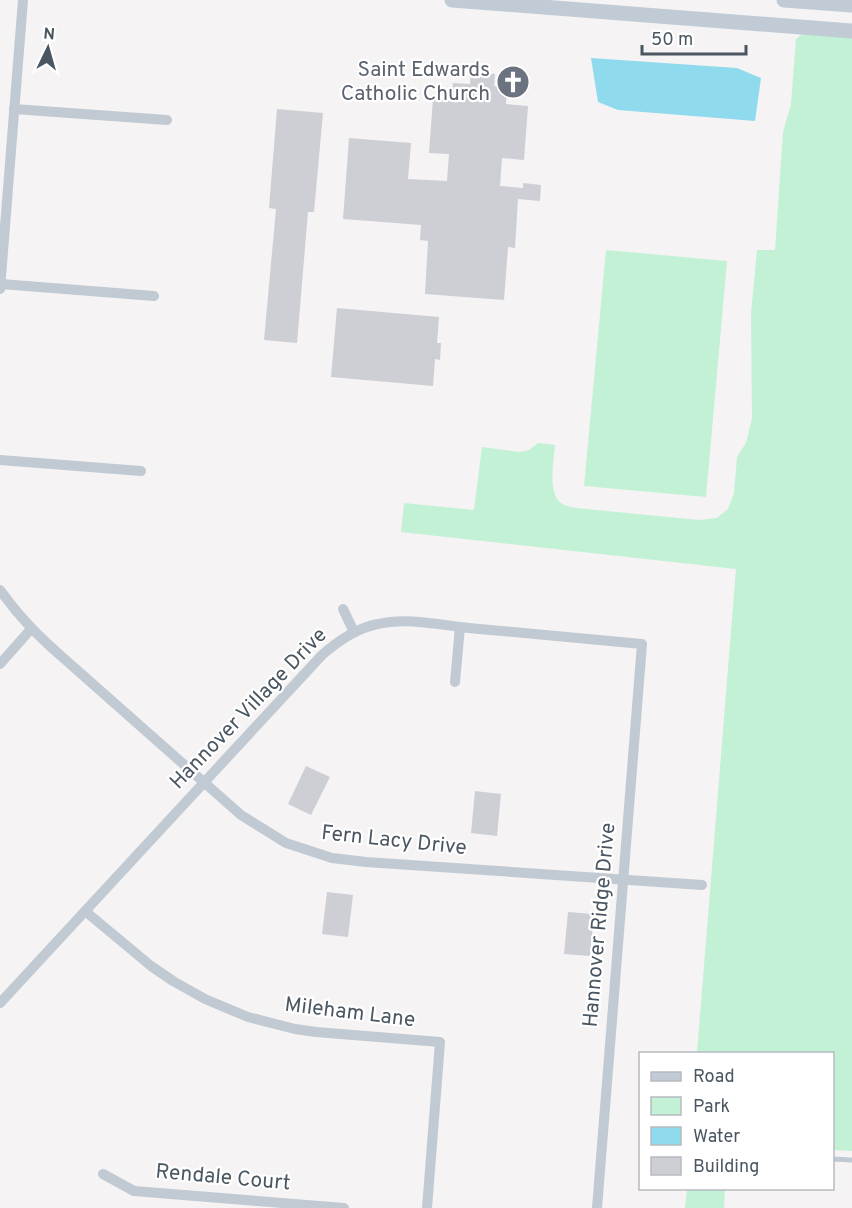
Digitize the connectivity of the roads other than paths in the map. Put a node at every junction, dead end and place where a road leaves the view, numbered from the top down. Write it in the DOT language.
graph roads {
  1 [pos="23,0"];
  2 [pos="452,0"];
  3 [pos="784,0"];
  4 [pos="792,1"];
  5 [pos="571,5"];
  6 [pos="852,5"];
  7 [pos="790,26"];
  8 [pos="852,30"];
  9 [pos="14,109"];
  10 [pos="168,120"];
  11 [pos="1,284"];
  12 [pos="0,289"];
  13 [pos="154,296"];
  14 [pos="0,460"];
  15 [pos="141,471"];
  16 [pos="0,590"];
  17 [pos="343,609"];
  18 [pos="460,627"];
  19 [pos="31,629"];
  20 [pos="354,632"];
  21 [pos="642,644"];
  22 [pos="0,664"];
  23 [pos="455,682"];
  24 [pos="205,781"];
  25 [pos="623,880"];
  26 [pos="702,885"];
  27 [pos="85,911"];
  28 [pos="0,1003"];
  29 [pos="834,1159"];
  30 [pos="852,1160"];
  31 [pos="103,1174"];
  32 [pos="256,1204"];
  33 [pos="344,1208"];
  34 [pos="427,1208"];
  35 [pos="597,1208"];
  1 -- 9 [label="street"];
  2 -- 5 [label="main road"];
  3 -- 4 [label="main road"];
  4 -- 6 [label="main road"];
  4 -- 7 [label="main road"];
  5 -- 7 [label="main road"];
  7 -- 8 [label="main road"];
  9 -- 10 [label="street"];
  9 -- 11 [label="street"];
  11 -- 12 [label="street"];
  11 -- 13 [label="street"];
  14 -- 15 [label="street"];
  16 -- 19 [label="street, Fern Lacy Drive"];
  17 -- 20 [label="street"];
  18 -- 20 [label="street, Hannover Village Drive"];
  18 -- 21 [label="street, Hannover Village Drive"];
  18 -- 23 [label="street"];
  19 -- 22 [label="street"];
  19 -- 24 [label="street, Fern Lacy Drive"];
  20 -- 24 [label="street, Hannover Village Drive"];
  21 -- 25 [label="street, Hannover Ridge Drive"];
  24 -- 25 [label="street, Fern Lacy Drive"];
  24 -- 27 [label="street, Hannover Village Drive"];
  25 -- 26 [label="street, Fern Lacy Drive"];
  25 -- 35 [label="street, Hannover Ridge Drive"];
  27 -- 28 [label="street, Hannover Village Drive"];
  27 -- 34 [label="street, Mileham Lane"];
  29 -- 30 [label="lane"];
  31 -- 32 [label="street, Rendale Court"];
  32 -- 33 [label="street, Rendale Court"];
}
